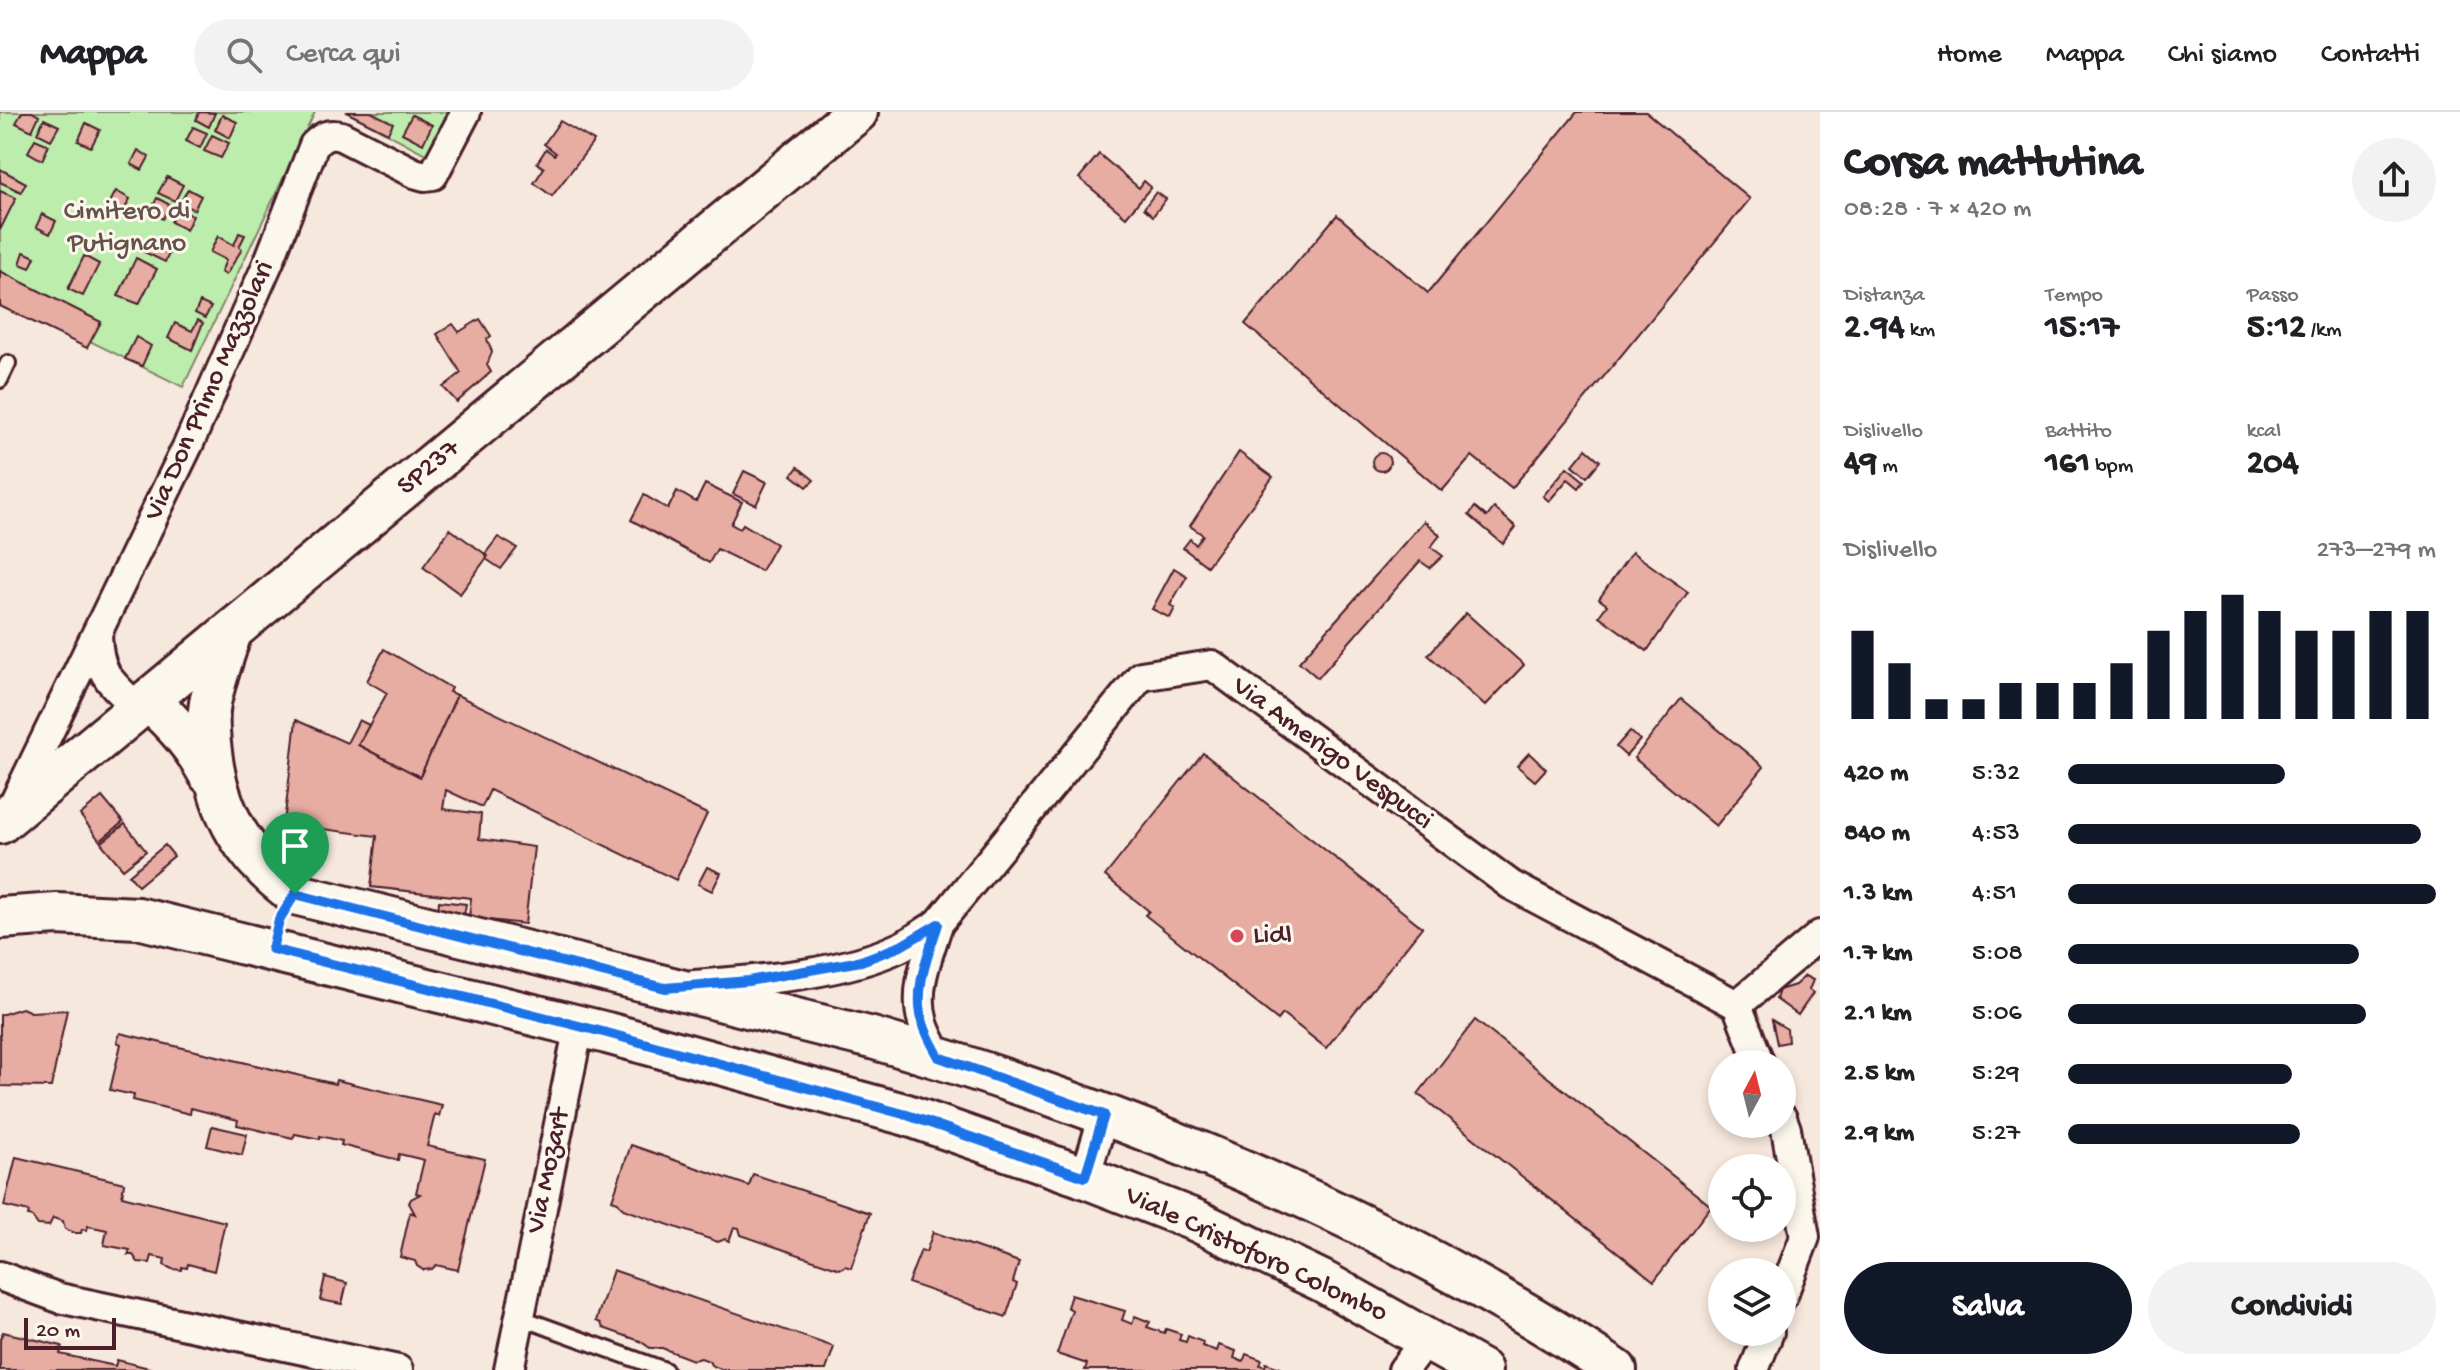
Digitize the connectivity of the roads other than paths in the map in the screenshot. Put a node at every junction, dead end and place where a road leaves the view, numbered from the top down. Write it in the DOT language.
graph roads {
  1 [pos="466,112"];
  2 [pos="857,112"];
  3 [pos="8,363"];
  4 [pos="0,380"];
  5 [pos="231,632"];
  6 [pos="97,634"];
  7 [pos="144,705"];
  8 [pos="215,785"];
  9 [pos="4,820"];
  10 [pos="295,894"];
  11 [pos="0,918"];
  12 [pos="938,924"];
  13 [pos="1820,935"];
  14 [pos="272,949"];
  15 [pos="665,988"];
  16 [pos="1737,1005"];
  17 [pos="579,1026"];
  18 [pos="1755,1050"];
  19 [pos="939,1057"];
  20 [pos="1104,1115"];
  21 [pos="1788,1138"];
  22 [pos="1085,1177"];
  23 [pos="1796,1260"];
  24 [pos="0,1276"];
  25 [pos="519,1317"];
  26 [pos="1427,1338"];
  27 [pos="1763,1346"];
  28 [pos="398,1370"];
  29 [pos="509,1370"];
  30 [pos="665,1370"];
  31 [pos="1403,1370"];
  32 [pos="1481,1370"];
  33 [pos="1616,1370"];
  34 [pos="1754,1370"];
  1 -- 6 [label="street, Via Don Primo Mazzolari"];
  2 -- 5 [label="main road, SP237 / SP237"];
  3 -- 4 [label="lane"];
  5 -- 7 [label="main road, SP237 / SP237"];
  5 -- 8 [label="main road"];
  6 -- 7 [label="street"];
  6 -- 9 [label="street, Via Don Primo Mazzolari"];
  7 -- 8 [label="main road"];
  7 -- 9 [label="main road, SP237 / SP237"];
  8 -- 10 [label="main road"];
  10 -- 14 [label="main road"];
  10 -- 15 [label="main road"];
  11 -- 14 [label="main road, Viale Cristoforo Colombo"];
  12 -- 15 [label="street, Via Amerigo Vespucci"];
  12 -- 16 [label="street, Via Amerigo Vespucci"];
  12 -- 19 [label="street, Via Amerigo Vespucci"];
  13 -- 16 [label="street"];
  14 -- 17 [label="main road, Viale Cristoforo Colombo"];
  15 -- 19 [label="main road"];
  16 -- 18 [label="street"];
  17 -- 22 [label="main road, Viale Cristoforo Colombo"];
  17 -- 25 [label="street, Via Mozart"];
  19 -- 20 [label="main road"];
  20 -- 22 [label="street"];
  20 -- 33 [label="main road"];
  21 -- 23 [label="street"];
  22 -- 26 [label="main road, Viale Cristoforo Colombo"];
  24 -- 28 [label="street"];
  25 -- 29 [label="street, Via Mozart"];
  25 -- 30 [label="lane"];
  26 -- 31 [label="street"];
  26 -- 32 [label="main road, Viale Cristoforo Colombo"];
  27 -- 34 [label="street"];
}
